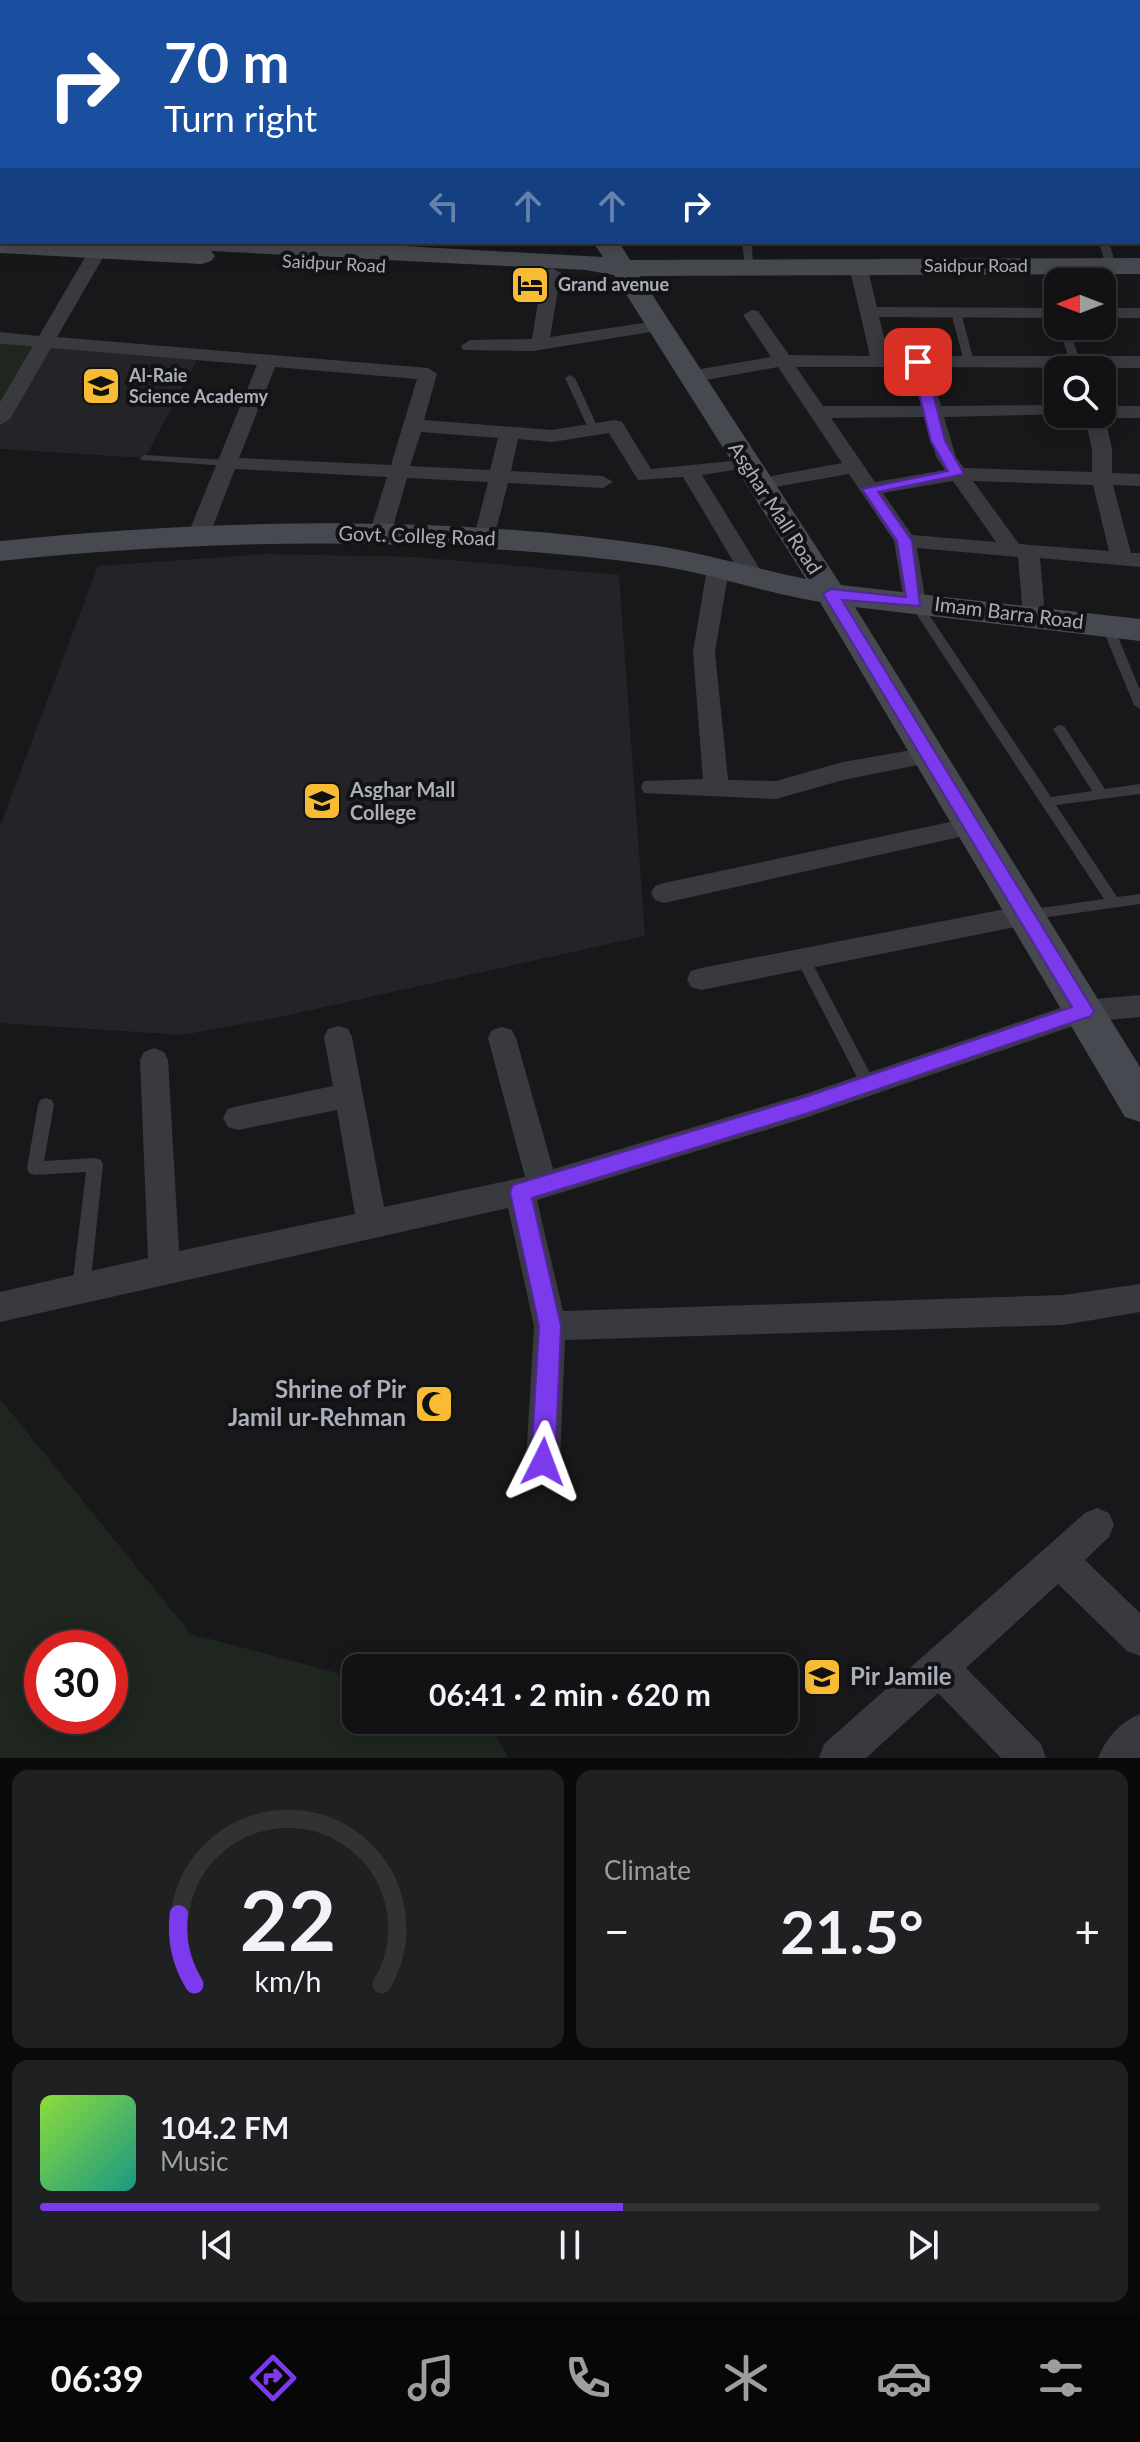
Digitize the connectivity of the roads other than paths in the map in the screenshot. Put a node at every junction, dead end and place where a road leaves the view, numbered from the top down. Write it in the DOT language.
graph roads {
  1 [pos="258,244"];
  2 [pos="0,245"];
  3 [pos="100,246"];
  4 [pos="334,246"];
  5 [pos="419,249"];
  6 [pos="748,254"];
  7 [pos="1108,254"];
  8 [pos="612,255"];
  9 [pos="858,266"];
  10 [pos="1140,266"];
  11 [pos="552,273"];
  12 [pos="868,312"];
  13 [pos="956,312"];
  14 [pos="1044,313"];
  15 [pos="1116,313"];
  16 [pos="1140,313"];
  17 [pos="752,315"];
  18 [pos="657,326"];
  19 [pos="0,338"];
  20 [pos="45,341"];
  21 [pos="540,344"];
  22 [pos="470,346"];
  23 [pos="268,360"];
  24 [pos="783,361"];
  25 [pos="881,362"];
  26 [pos="918,362"];
  27 [pos="969,362"];
  28 [pos="1140,362"];
  29 [pos="1116,364"];
  30 [pos="1044,365"];
  31 [pos="689,377"];
  32 [pos="570,378"];
  33 [pos="931,411"];
  34 [pos="1044,411"];
  35 [pos="820,412"];
  36 [pos="1116,412"];
  37 [pos="1140,412"];
  38 [pos="0,419"];
  39 [pos="412,425"];
  40 [pos="1097,428"];
  41 [pos="510,430"];
  42 [pos="594,430"];
  43 [pos="145,458"];
  44 [pos="227,463"];
  45 [pos="853,467"];
  46 [pos="399,470"];
  47 [pos="689,470"];
  48 [pos="751,474"];
  49 [pos="957,474"];
  50 [pos="499,476"];
  51 [pos="1102,477"];
  52 [pos="1140,480"];
  53 [pos="603,482"];
  54 [pos="869,489"];
  55 [pos="199,534"];
  56 [pos="380,534"];
  57 [pos="485,537"];
  58 [pos="905,541"];
  59 [pos="1019,549"];
  60 [pos="0,551"];
  61 [pos="1131,559"];
  62 [pos="718,569"];
  63 [pos="753,576"];
  64 [pos="831,594"];
  65 [pos="915,603"];
  66 [pos="1034,616"];
  67 [pos="1107,625"];
  68 [pos="1140,630"];
  69 [pos="1140,705"];
  70 [pos="1059,729"];
  71 [pos="929,755"];
  72 [pos="653,787"];
  73 [pos="716,788"];
  74 [pos="1140,789"];
  75 [pos="1101,794"];
  76 [pos="1047,802"];
  77 [pos="973,826"];
  78 [pos="664,893"];
  79 [pos="1140,899"];
  80 [pos="1114,903"];
  81 [pos="1026,915"];
  82 [pos="803,959"];
  83 [pos="701,979"];
  84 [pos="1140,1006"];
  85 [pos="1084,1011"];
  86 [pos="338,1037"];
  87 [pos="502,1038"];
  88 [pos="154,1060"];
  89 [pos="868,1084"];
  90 [pos="349,1095"];
  91 [pos="1140,1104"];
  92 [pos="46,1105"];
  93 [pos="238,1118"];
  94 [pos="531,1189"];
  95 [pos="372,1224"];
  96 [pos="164,1268"];
  97 [pos="81,1288"];
  98 [pos="1140,1298"];
  99 [pos="0,1307"];
  100 [pos="550,1326"];
  101 [pos="543,1462"];
  102 [pos="1097,1525"];
  103 [pos="1059,1560"];
  104 [pos="1140,1638"];
  105 [pos="939,1667"];
  106 [pos="1140,1733"];
  107 [pos="838,1758"];
  108 [pos="1027,1758"];
  109 [pos="1117,1758"];
  1 -- 4 [label="main road, Saidpur Road"];
  2 -- 3 [label="main road, Saidpur Road"];
  3 -- 11 [label="main road, Saidpur Road"];
  3 -- 20 [label="street"];
  4 -- 5 [label="main road, Saidpur Road"];
  5 -- 8 [label="main road, Saidpur Road"];
  6 -- 8 [label="main road, Saidpur Road"];
  6 -- 9 [label="main road, Saidpur Road"];
  7 -- 9 [label="main road, Saidpur Road"];
  7 -- 10 [label="main road, Saidpur Road"];
  8 -- 11 [label="main road, Saidpur Road"];
  8 -- 18 [label="main road, Asghar Mall Road"];
  9 -- 12 [label="street"];
  11 -- 21 [label="street"];
  12 -- 13 [label="street"];
  12 -- 25 [label="street"];
  13 -- 14 [label="street"];
  13 -- 27 [label="lane"];
  15 -- 16 [label="street"];
  17 -- 24 [label="street"];
  18 -- 21 [label="street"];
  18 -- 31 [label="main road, Asghar Mall Road"];
  19 -- 20 [label="street"];
  20 -- 23 [label="street"];
  20 -- 38 [label="street"];
  21 -- 22 [label="street"];
  23 -- 39 [label="street"];
  23 -- 44 [label="street"];
  24 -- 25 [label="street"];
  24 -- 31 [label="street"];
  24 -- 35 [label="street"];
  25 -- 26 [label="street"];
  26 -- 27 [label="street"];
  26 -- 33 [label="street"];
  27 -- 30 [label="street"];
  28 -- 29 [label="street"];
  31 -- 48 [label="main road, Asghar Mall Road"];
  32 -- 42 [label="lane"];
  33 -- 34 [label="street"];
  33 -- 35 [label="street"];
  33 -- 49 [label="street"];
  35 -- 45 [label="street"];
  36 -- 37 [label="street"];
  39 -- 41 [label="street"];
  39 -- 46 [label="street"];
  40 -- 51 [label="street"];
  41 -- 42 [label="street"];
  41 -- 50 [label="street"];
  42 -- 47 [label="street"];
  43 -- 44 [label="lane"];
  44 -- 46 [label="street"];
  44 -- 55 [label="street"];
  45 -- 48 [label="street"];
  45 -- 54 [label="street"];
  46 -- 50 [label="street"];
  46 -- 56 [label="street"];
  47 -- 48 [label="street"];
  47 -- 63 [label="street"];
  48 -- 64 [label="main road, Asghar Mall Road"];
  49 -- 51 [label="street"];
  49 -- 54 [label="street"];
  49 -- 59 [label="street"];
  50 -- 53 [label="street"];
  50 -- 57 [label="street"];
  51 -- 52 [label="street"];
  51 -- 61 [label="street"];
  54 -- 58 [label="street"];
  55 -- 56 [label="main road, Govt. Colleg Road"];
  55 -- 60 [label="main road, Govt. Colleg Road"];
  56 -- 57 [label="main road, Govt. Colleg Road"];
  57 -- 62 [label="main road, Govt. Colleg Road"];
  58 -- 59 [label="street"];
  58 -- 65 [label="street"];
  59 -- 61 [label="street"];
  59 -- 66 [label="street"];
  62 -- 63 [label="main road, Govt. Colleg Road"];
  62 -- 73 [label="street"];
  63 -- 64 [label="main road, Govt. Colleg Road"];
  64 -- 65 [label="main road, Imam Barra Road"];
  64 -- 71 [label="main road, Asghar Mall Road"];
  65 -- 66 [label="main road, Imam Barra Road"];
  65 -- 76 [label="lane"];
  66 -- 67 [label="main road, Imam Barra Road"];
  67 -- 68 [label="main road, Imam Barra Road"];
  67 -- 69 [label="lane"];
  70 -- 75 [label="lane"];
  71 -- 73 [label="street"];
  71 -- 77 [label="main road, Asghar Mall Road"];
  72 -- 73 [label="street"];
  74 -- 75 [label="lane"];
  75 -- 76 [label="lane"];
  76 -- 80 [label="lane"];
  77 -- 78 [label="street"];
  77 -- 81 [label="main road, Asghar Mall Road"];
  79 -- 80 [label="lane"];
  80 -- 81 [label="lane"];
  81 -- 82 [label="street"];
  81 -- 85 [label="main road, Asghar Mall Road"];
  82 -- 83 [label="street"];
  82 -- 89 [label="lane"];
  84 -- 85 [label="street"];
  85 -- 89 [label="street"];
  85 -- 91 [label="main road, Asghar Mall Road"];
  86 -- 90 [label="street"];
  87 -- 94 [label="street"];
  88 -- 96 [label="street"];
  89 -- 94 [label="street"];
  90 -- 93 [label="street"];
  90 -- 95 [label="street"];
  92 -- 97 [label="lane"];
  94 -- 95 [label="street"];
  94 -- 100 [label="street"];
  95 -- 96 [label="street"];
  96 -- 97 [label="street"];
  97 -- 99 [label="street"];
  98 -- 100 [label="street"];
  100 -- 101 [label="street"];
  102 -- 103 [label="street"];
  103 -- 104 [label="street"];
  103 -- 105 [label="street"];
  105 -- 107 [label="street"];
  105 -- 108 [label="street"];
  106 -- 109 [label="street"];
}
